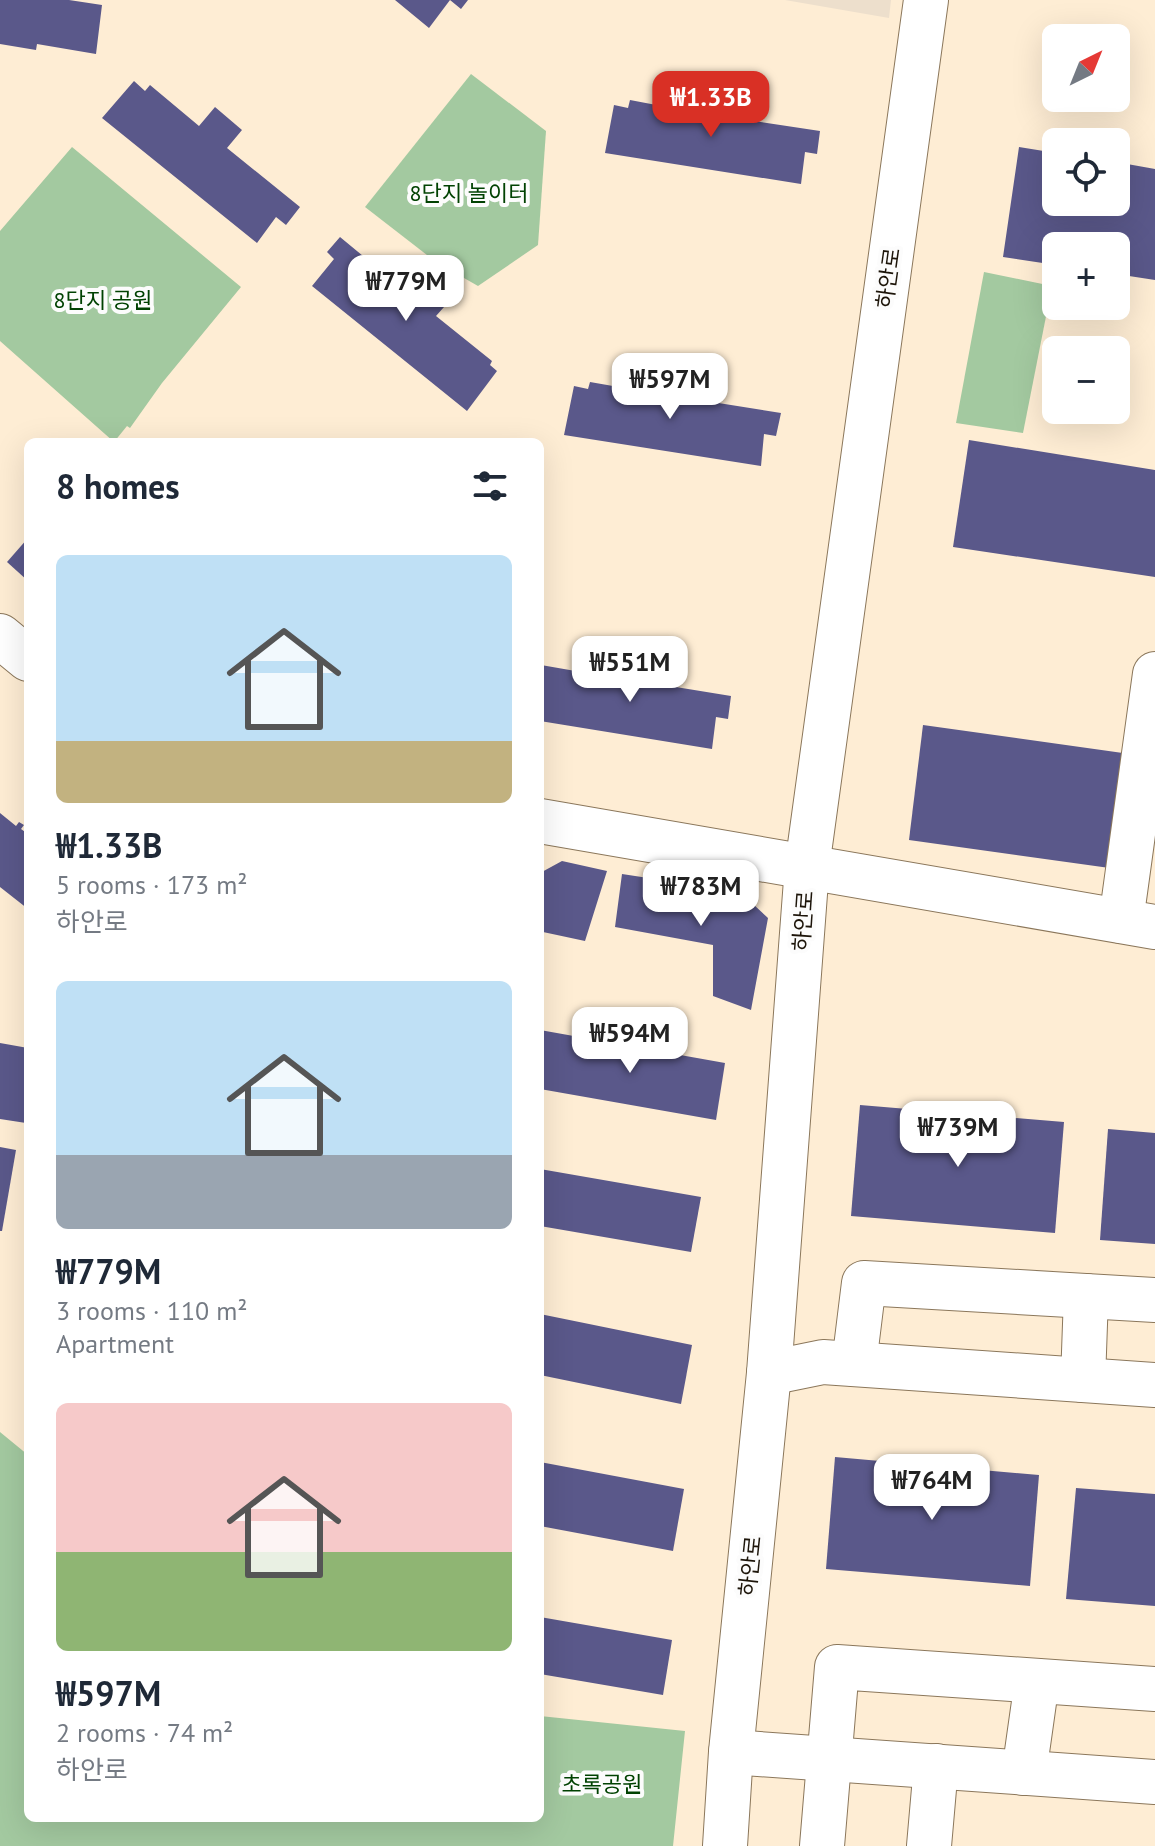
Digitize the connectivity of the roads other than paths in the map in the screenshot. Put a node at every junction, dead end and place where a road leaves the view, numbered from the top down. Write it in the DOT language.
graph roads {
  1 [pos="926,0"];
  2 [pos="0,636"];
  3 [pos="24,656"];
  4 [pos="1155,674"];
  5 [pos="544,822"];
  6 [pos="807,867"];
  7 [pos="1138,924"];
  8 [pos="1086,1296"];
  9 [pos="1155,1300"];
  10 [pos="854,1364"];
  11 [pos="769,1373"];
  12 [pos="1083,1380"];
  13 [pos="1155,1385"];
  14 [pos="1037,1681"];
  15 [pos="1155,1689"];
  16 [pos="731,1752"];
  17 [pos="829,1758"];
  18 [pos="936,1766"];
  19 [pos="1024,1773"];
  20 [pos="1155,1782"];
  21 [pos="725,1846"];
  22 [pos="822,1846"];
  23 [pos="929,1846"];
  1 -- 6 [label="street, 하안로"];
  2 -- 3 [label="street"];
  4 -- 7 [label="street"];
  5 -- 6 [label="street"];
  6 -- 7 [label="street"];
  6 -- 11 [label="street, 하안로"];
  8 -- 9 [label="street"];
  8 -- 10 [label="street"];
  8 -- 12 [label="street"];
  10 -- 11 [label="street"];
  10 -- 12 [label="street"];
  11 -- 16 [label="street, 하안로"];
  12 -- 13 [label="street"];
  14 -- 15 [label="street"];
  14 -- 17 [label="street"];
  14 -- 19 [label="street"];
  16 -- 17 [label="street"];
  16 -- 21 [label="street, 하안로"];
  17 -- 18 [label="street"];
  17 -- 22 [label="street"];
  18 -- 19 [label="street"];
  18 -- 23 [label="street"];
  19 -- 20 [label="street"];
}
